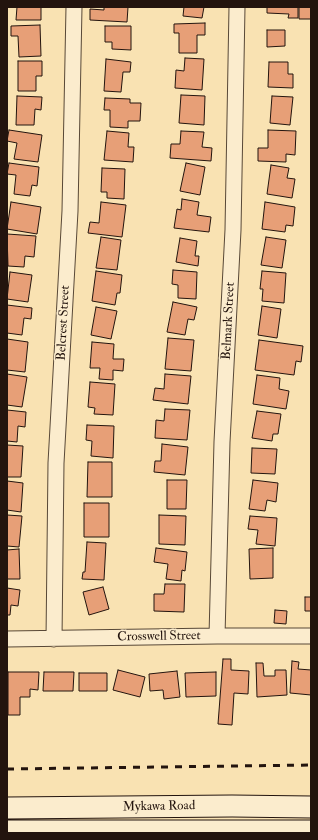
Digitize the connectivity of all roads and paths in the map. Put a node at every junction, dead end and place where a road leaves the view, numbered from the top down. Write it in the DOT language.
graph roads {
  1 [pos="74,7"];
  2 [pos="237,7"];
  3 [pos="217,636"];
  4 [pos="311,636"];
  5 [pos="54,639"];
  6 [pos="7,640"];
  7 [pos="232,806"];
  8 [pos="311,807"];
  9 [pos="7,808"];
  10 [pos="66,808"];
  11 [pos="311,831"];
  12 [pos="7,832"];
  13 [pos="66,832"];
  14 [pos="231,832"];
  1 -- 5 [label="street, Belcrest Street"];
  2 -- 3 [label="street, Belmark Street"];
  3 -- 4 [label="street, Crosswell Street"];
  3 -- 5 [label="street, Crosswell Street"];
  5 -- 6 [label="street, Crosswell Street"];
  7 -- 8 [label="main road, Mykawa Road"];
  7 -- 10 [label="main road, Mykawa Road"];
  7 -- 14 [label="street"];
  9 -- 10 [label="main road, Mykawa Road"];
  10 -- 13 [label="main road"];
  11 -- 14 [label="main road, Mykawa Road"];
  12 -- 13 [label="main road, Mykawa Road"];
  13 -- 14 [label="main road, Mykawa Road"];
}
